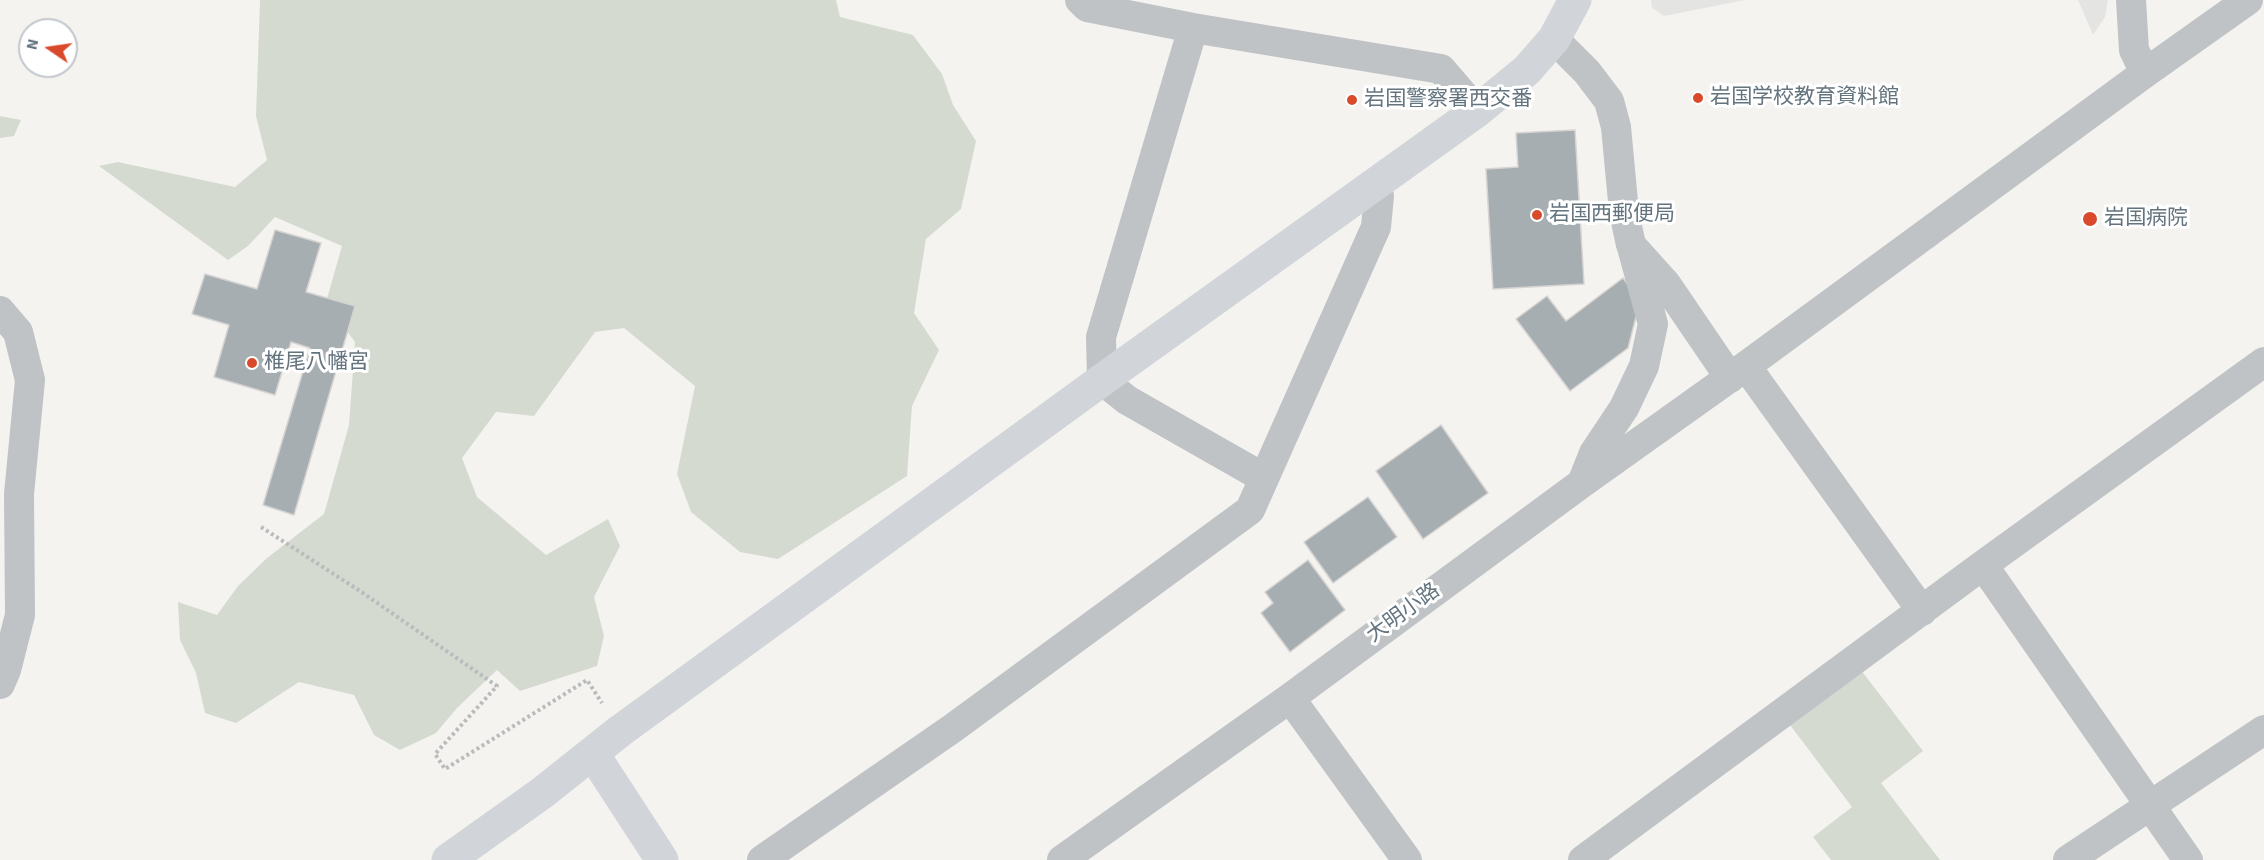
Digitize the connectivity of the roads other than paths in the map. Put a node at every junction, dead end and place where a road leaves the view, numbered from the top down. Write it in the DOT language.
graph roads {
  1 [pos="1080,0"];
  2 [pos="1575,0"];
  3 [pos="2131,0"];
  4 [pos="2248,0"];
  5 [pos="1193,28"];
  6 [pos="1554,39"];
  7 [pos="2145,74"];
  8 [pos="1477,111"];
  9 [pos="1374,185"];
  10 [pos="1631,245"];
  11 [pos="0,311"];
  12 [pos="2264,363"];
  13 [pos="1738,372"];
  14 [pos="1102,380"];
  15 [pos="1264,478"];
  16 [pos="1582,483"];
  17 [pos="1983,565"];
  18 [pos="1922,611"];
  19 [pos="0,684"];
  20 [pos="1290,698"];
  21 [pos="2264,730"];
  22 [pos="593,754"];
  23 [pos="2150,807"];
  24 [pos="448,860"];
  25 [pos="662,860"];
  26 [pos="762,860"];
  27 [pos="1062,860"];
  28 [pos="1407,860"];
  29 [pos="1583,860"];
  30 [pos="2068,860"];
  31 [pos="2188,860"];
  1 -- 5 [label="street"];
  2 -- 6 [label="street"];
  3 -- 7 [label="street"];
  4 -- 7 [label="street, 大明小路"];
  5 -- 8 [label="street"];
  5 -- 14 [label="street"];
  6 -- 8 [label="street"];
  6 -- 10 [label="street"];
  7 -- 13 [label="street, 大明小路"];
  8 -- 9 [label="street"];
  9 -- 14 [label="street"];
  9 -- 15 [label="street"];
  10 -- 13 [label="street"];
  10 -- 16 [label="street"];
  11 -- 19 [label="street"];
  12 -- 17 [label="street"];
  13 -- 16 [label="street, 大明小路"];
  13 -- 18 [label="street"];
  14 -- 15 [label="street"];
  14 -- 22 [label="street"];
  15 -- 26 [label="street"];
  16 -- 20 [label="street, 大明小路"];
  17 -- 18 [label="street"];
  17 -- 23 [label="street"];
  18 -- 29 [label="street"];
  20 -- 27 [label="street, 大明小路"];
  20 -- 28 [label="street"];
  21 -- 23 [label="street"];
  22 -- 24 [label="street"];
  22 -- 25 [label="street"];
  23 -- 30 [label="street"];
  23 -- 31 [label="street"];
}
